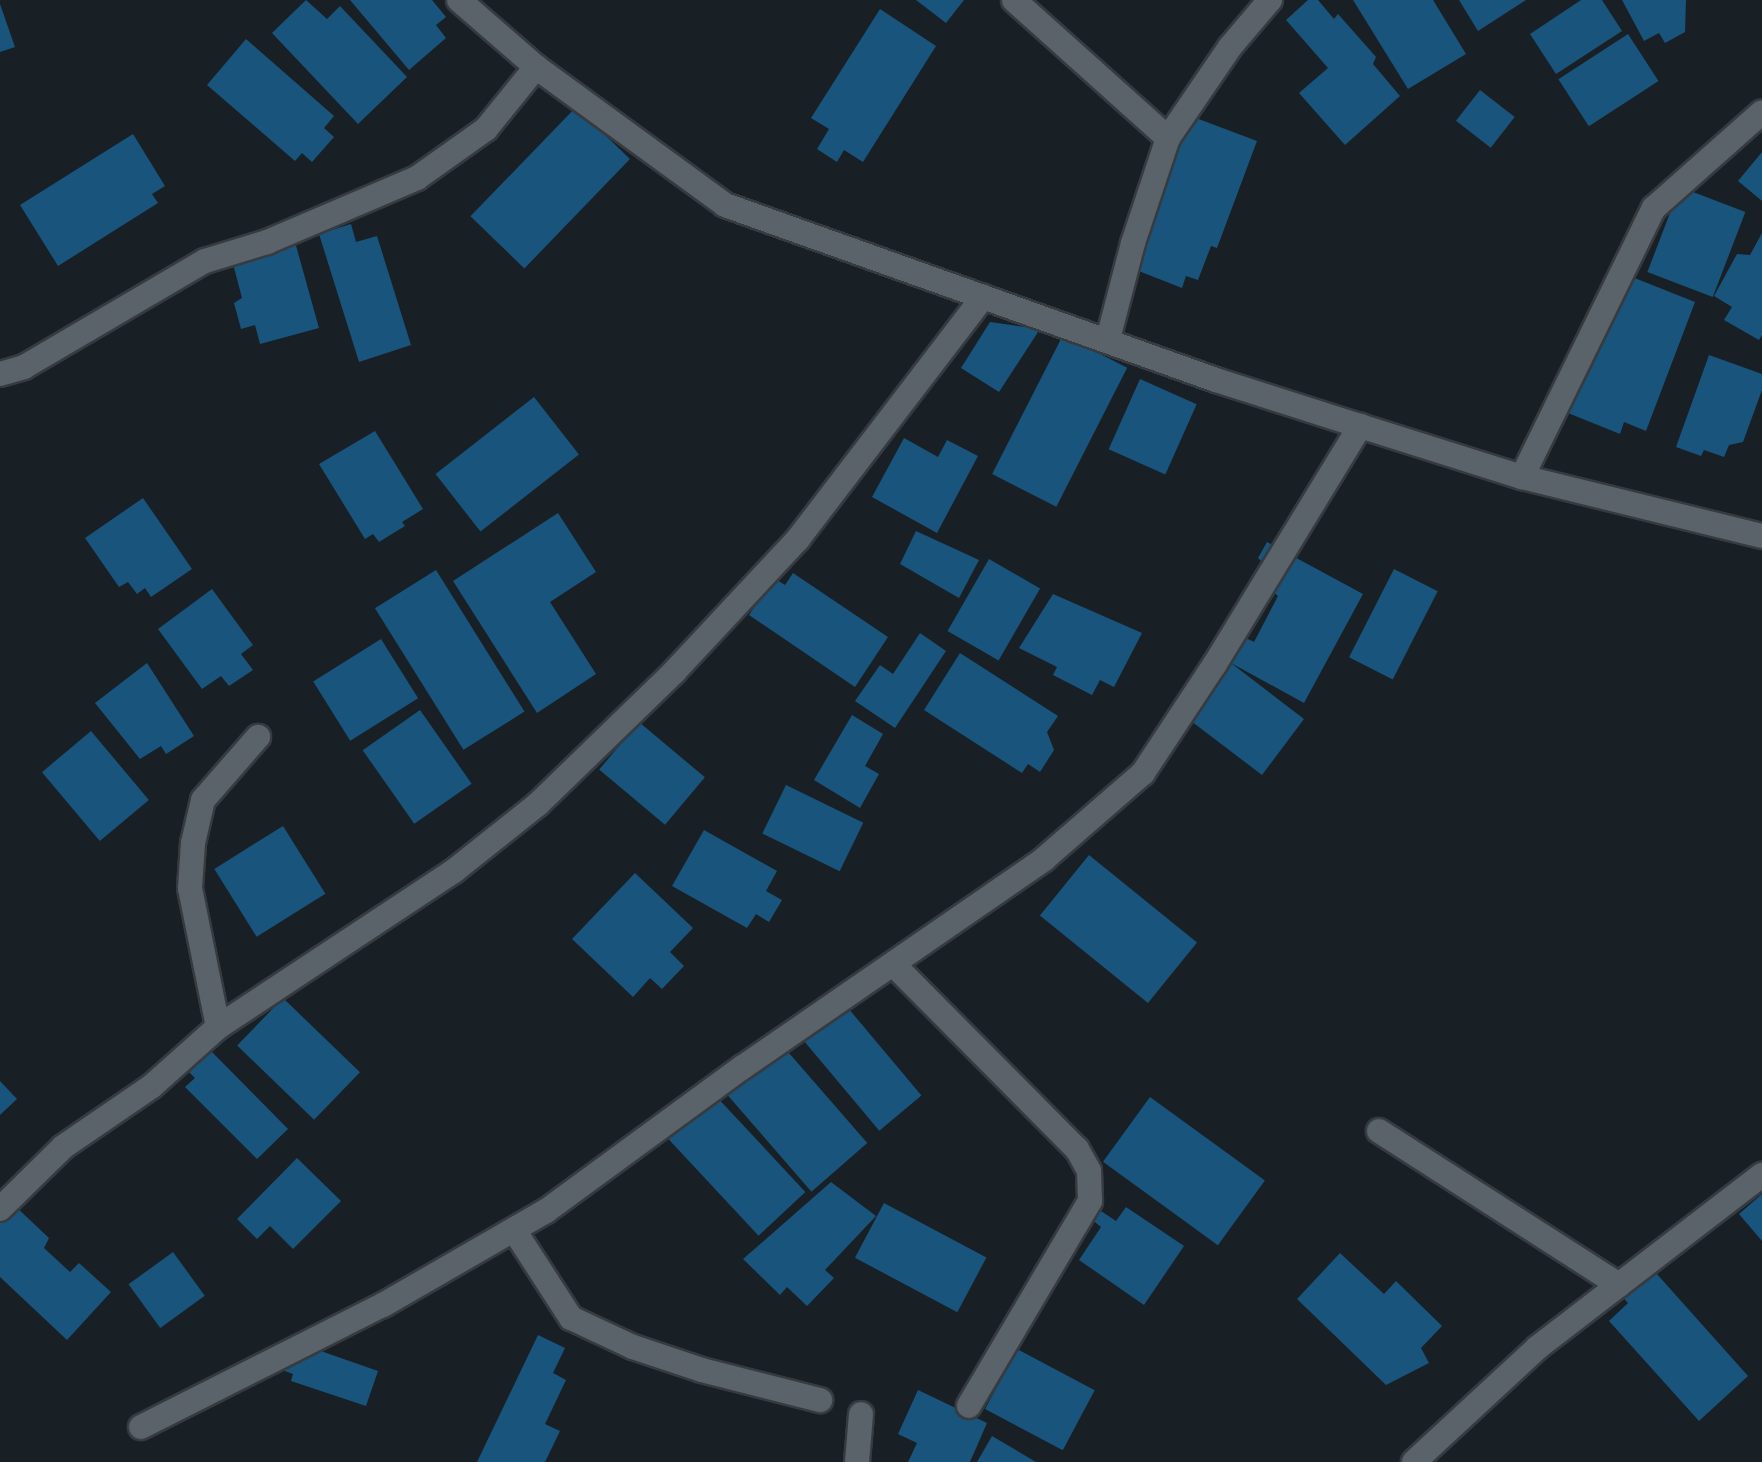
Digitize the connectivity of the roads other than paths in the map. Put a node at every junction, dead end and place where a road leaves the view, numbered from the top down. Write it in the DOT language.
graph roads {
  1 [pos="459,0"];
  2 [pos="1014,0"];
  3 [pos="1270,0"];
  4 [pos="536,67"];
  5 [pos="1762,112"];
  6 [pos="1168,138"];
  7 [pos="983,297"];
  8 [pos="1108,339"];
  9 [pos="0,374"];
  10 [pos="1360,426"];
  11 [pos="1522,477"];
  12 [pos="1762,536"];
  13 [pos="258,737"];
  14 [pos="894,965"];
  15 [pos="218,1027"];
  16 [pos="1379,1131"];
  17 [pos="1762,1175"];
  18 [pos="0,1209"];
  19 [pos="514,1230"];
  20 [pos="1619,1285"];
  21 [pos="820,1400"];
  22 [pos="969,1406"];
  23 [pos="861,1414"];
  24 [pos="141,1427"];
  25 [pos="857,1462"];
  26 [pos="1414,1462"];
  1 -- 4 [label="street"];
  2 -- 6 [label="street"];
  3 -- 6 [label="street"];
  4 -- 7 [label="street"];
  4 -- 9 [label="street"];
  5 -- 11 [label="street"];
  6 -- 8 [label="street"];
  7 -- 8 [label="street"];
  7 -- 15 [label="street"];
  8 -- 10 [label="street"];
  10 -- 11 [label="street"];
  10 -- 14 [label="street"];
  11 -- 12 [label="street"];
  13 -- 15 [label="street"];
  14 -- 19 [label="street"];
  14 -- 22 [label="street"];
  15 -- 18 [label="street"];
  16 -- 20 [label="street"];
  17 -- 20 [label="street"];
  19 -- 21 [label="street"];
  19 -- 24 [label="street"];
  20 -- 26 [label="street"];
  23 -- 25 [label="street"];
}
